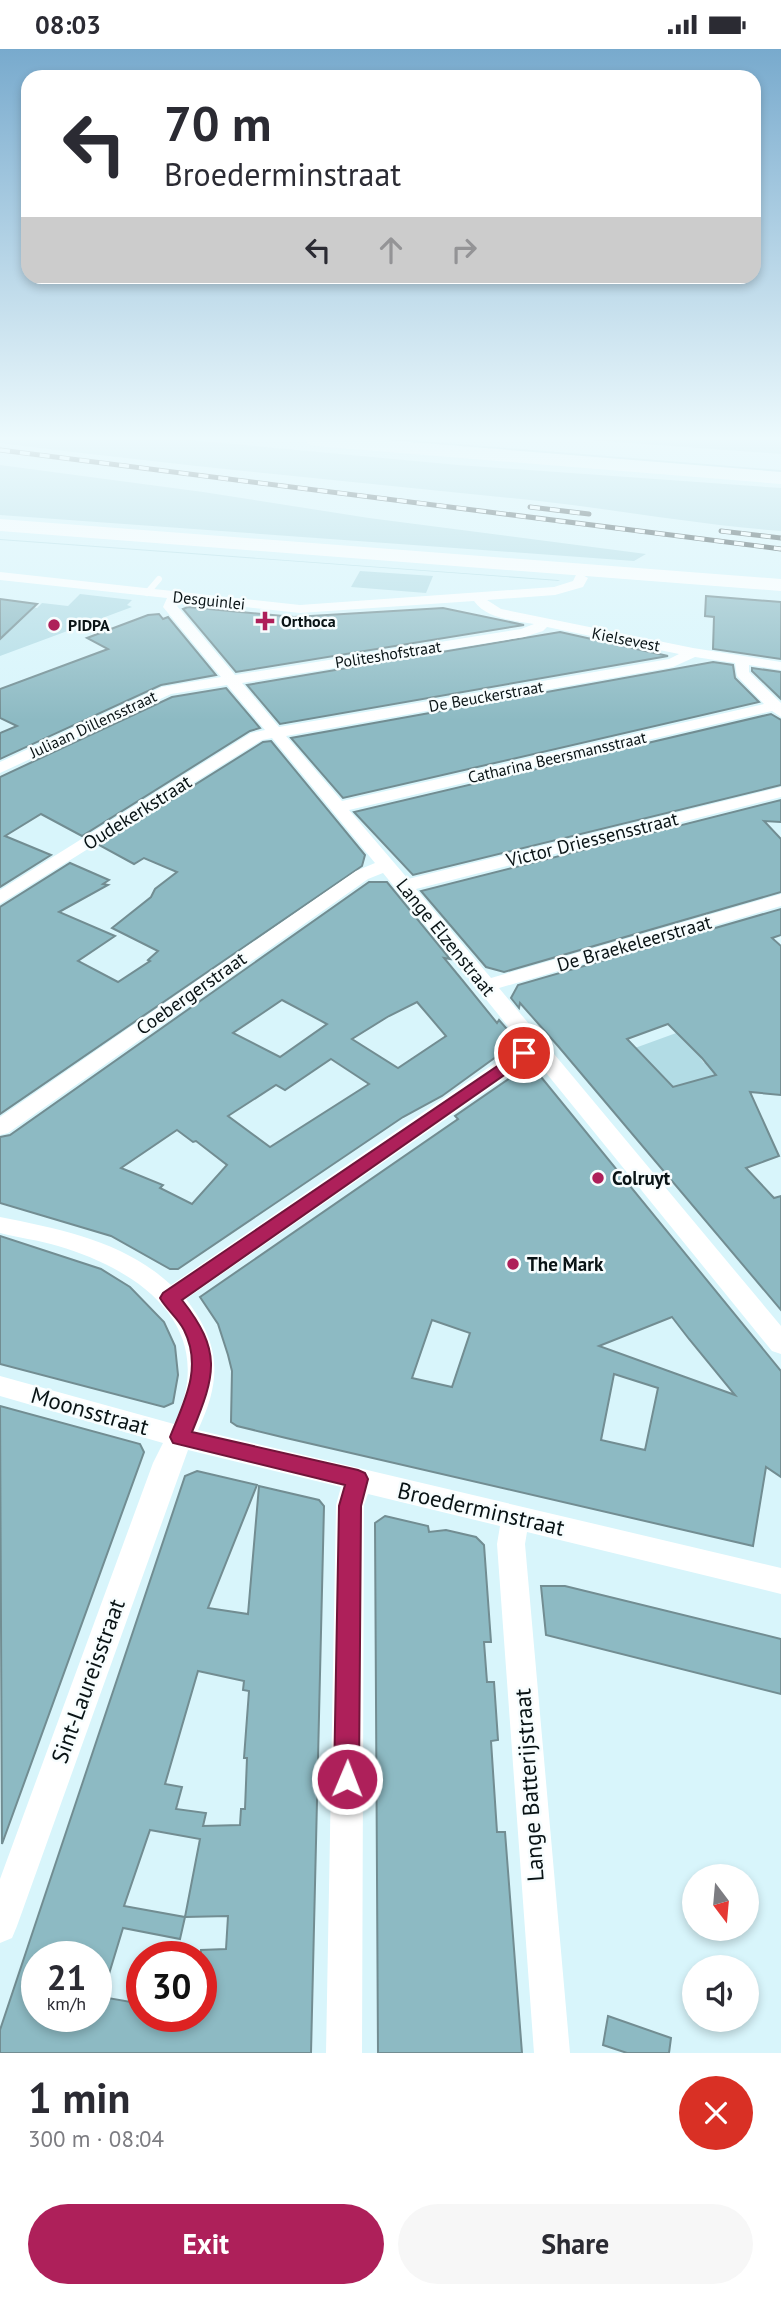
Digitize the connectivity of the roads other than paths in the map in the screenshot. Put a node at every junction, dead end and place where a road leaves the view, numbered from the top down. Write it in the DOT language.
graph roads {
  1 [pos="111,534"];
  2 [pos="0,535"];
  3 [pos="0,576"];
  4 [pos="582,578"];
  5 [pos="159,579"];
  6 [pos="781,585"];
  7 [pos="147,593"];
  8 [pos="781,595"];
  9 [pos="176,597"];
  10 [pos="478,597"];
  11 [pos="544,622"];
  12 [pos="693,652"];
  13 [pos="742,660"];
  14 [pos="781,666"];
  15 [pos="230,679"];
  16 [pos="778,709"];
  17 [pos="276,733"];
  18 [pos="0,768"];
  19 [pos="781,792"];
  20 [pos="338,807"];
  21 [pos="387,865"];
  22 [pos="404,886"];
  23 [pos="0,898"];
  24 [pos="781,900"];
  25 [pos="486,986"];
  26 [pos="538,1050"];
  27 [pos="0,1128"];
  28 [pos="0,1225"];
  29 [pos="170,1298"];
  30 [pos="781,1344"];
  31 [pos="0,1386"];
  32 [pos="180,1437"];
  33 [pos="358,1479"];
  34 [pos="516,1517"];
  35 [pos="781,1581"];
  36 [pos="0,1926"];
  37 [pos="344,2053"];
  38 [pos="552,2053"];
  1 -- 6 [label="main road"];
  2 -- 4 [label="main road"];
  3 -- 7 [label="street, Desguinlei"];
  4 -- 8 [label="main road"];
  4 -- 10 [label="street, Desguinlei"];
  5 -- 7 [label="lane"];
  7 -- 9 [label="street, Desguinlei"];
  9 -- 10 [label="street, Desguinlei"];
  9 -- 15 [label="street, Lange Elzenstraat"];
  10 -- 11 [label="street, Kielsevest"];
  11 -- 12 [label="street, Kielsevest"];
  11 -- 15 [label="street, Politeshofstraat"];
  12 -- 13 [label="street, Kielsevest"];
  12 -- 17 [label="street, De Beuckerstraat"];
  13 -- 14 [label="street, Kielsevest"];
  13 -- 16 [label="street"];
  15 -- 17 [label="street, Lange Elzenstraat"];
  15 -- 18 [label="street, Juliaan Dillensstraat"];
  16 -- 20 [label="street, Catharina Beersmansstraat"];
  17 -- 20 [label="street, Lange Elzenstraat"];
  17 -- 23 [label="street, Oudekerkstraat"];
  19 -- 22 [label="street, Victor Driessensstraat"];
  20 -- 21 [label="street, Lange Elzenstraat"];
  21 -- 22 [label="street, Lange Elzenstraat"];
  21 -- 27 [label="street, Coebergerstraat"];
  22 -- 25 [label="street, Lange Elzenstraat"];
  24 -- 25 [label="street, De Braekeleerstraat"];
  25 -- 26 [label="street, Lange Elzenstraat"];
  26 -- 29 [label="street"];
  26 -- 30 [label="street, Lange Elzenstraat"];
  28 -- 29 [label="street, Sint-Laureisstraat"];
  29 -- 32 [label="street, Sint-Laureisstraat"];
  31 -- 32 [label="street, Moonsstraat"];
  32 -- 33 [label="street, Broederminstraat"];
  32 -- 36 [label="street, Sint-Laureisstraat"];
  33 -- 34 [label="street, Broederminstraat"];
  33 -- 37 [label="street"];
  34 -- 35 [label="street, Broederminstraat"];
  34 -- 38 [label="street, Lange Batterijstraat"];
}
